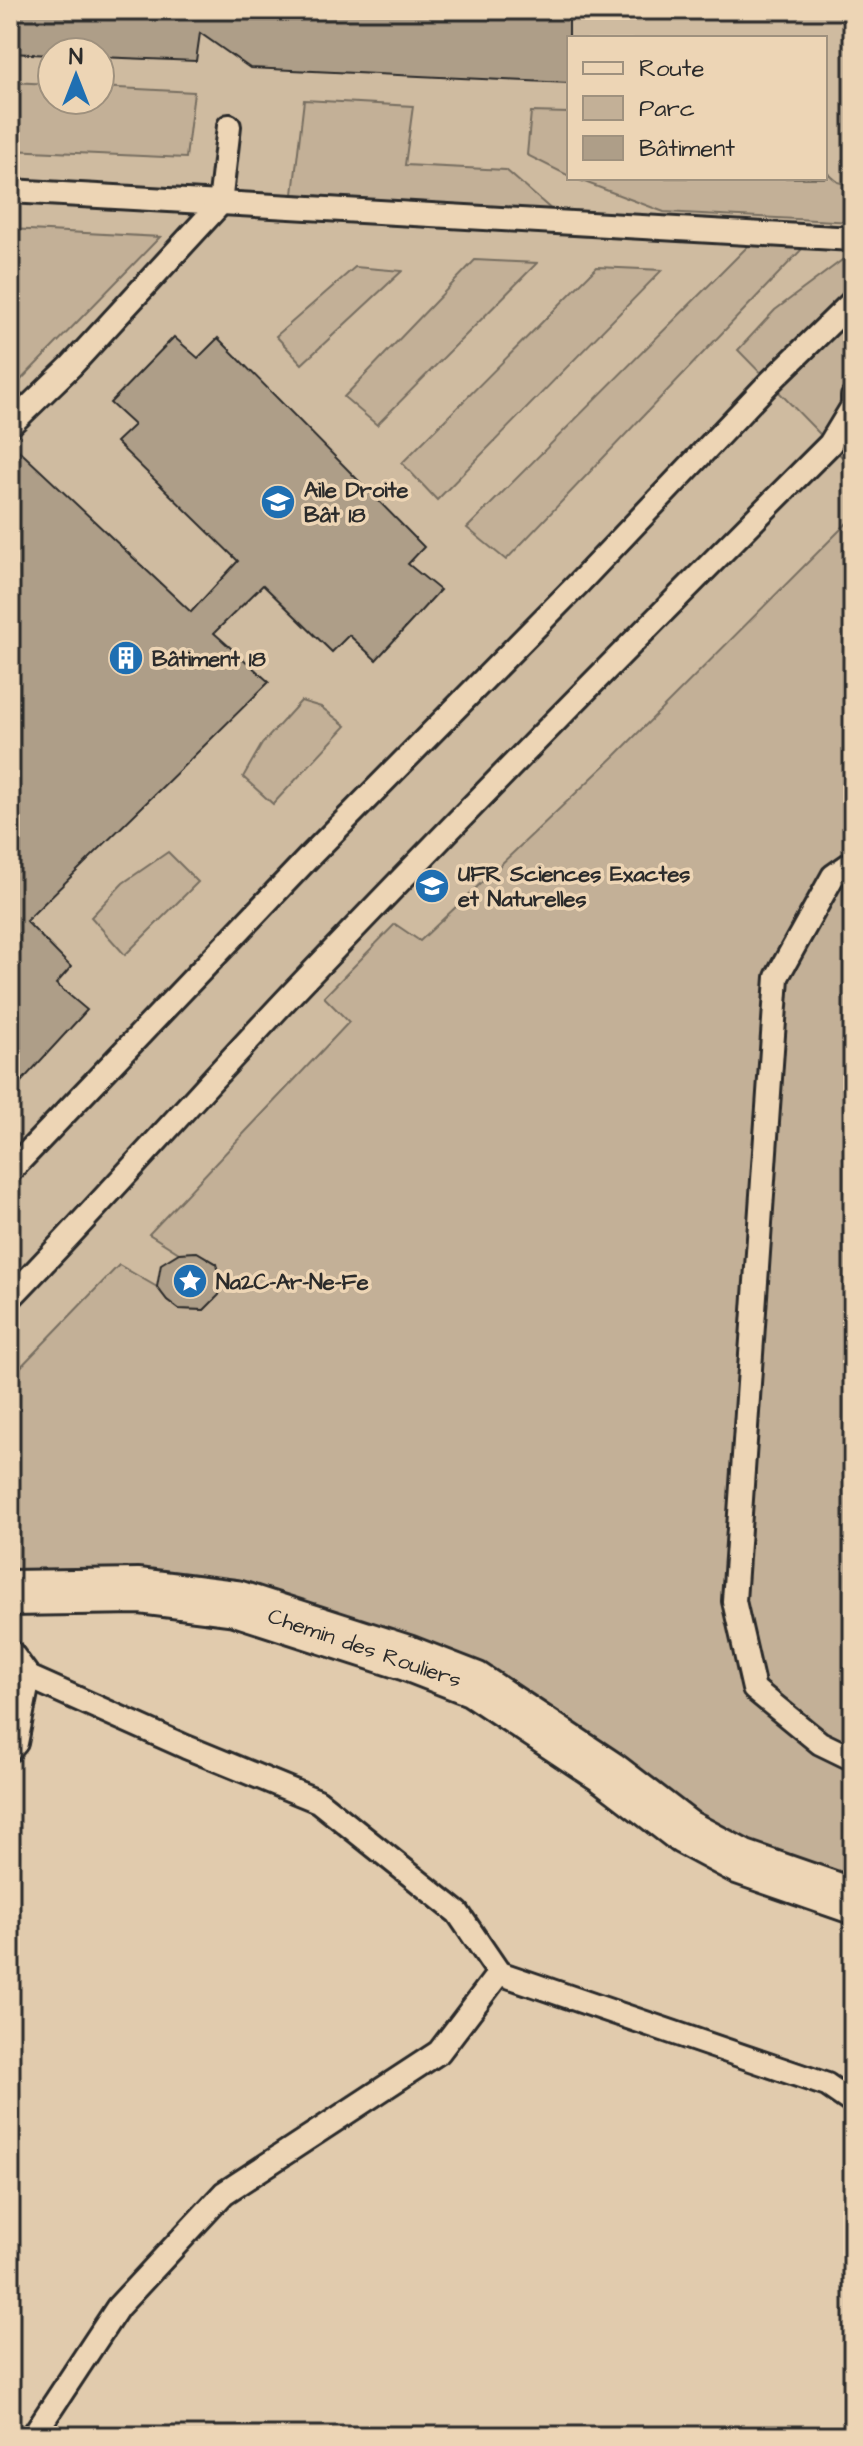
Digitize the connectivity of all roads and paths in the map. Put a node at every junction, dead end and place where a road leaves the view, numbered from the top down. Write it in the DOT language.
graph roads {
  1 [pos="229,126"];
  2 [pos="10,191"];
  3 [pos="220,204"];
  4 [pos="853,239"];
  5 [pos="853,301"];
  6 [pos="853,397"];
  7 [pos="10,425"];
  8 [pos="853,862"];
  9 [pos="10,1171"];
  10 [pos="10,1298"];
  11 [pos="10,1593"];
  12 [pos="10,1651"];
  13 [pos="29,1677"];
  14 [pos="10,1750"];
  15 [pos="853,1759"];
  16 [pos="853,1901"];
  17 [pos="499,1973"];
  18 [pos="853,2103"];
  19 [pos="33,2436"];
  1 -- 3 [label="lane"];
  2 -- 3 [label="lane"];
  3 -- 4 [label="lane"];
  3 -- 7 [label="lane"];
  5 -- 9 [label="lane"];
  6 -- 10 [label="lane"];
  8 -- 15 [label="lane"];
  11 -- 16 [label="street, Chemin des Rouliers"];
  12 -- 13 [label="lane"];
  13 -- 14 [label="lane"];
  13 -- 17 [label="lane"];
  17 -- 18 [label="lane"];
  17 -- 19 [label="lane"];
}
